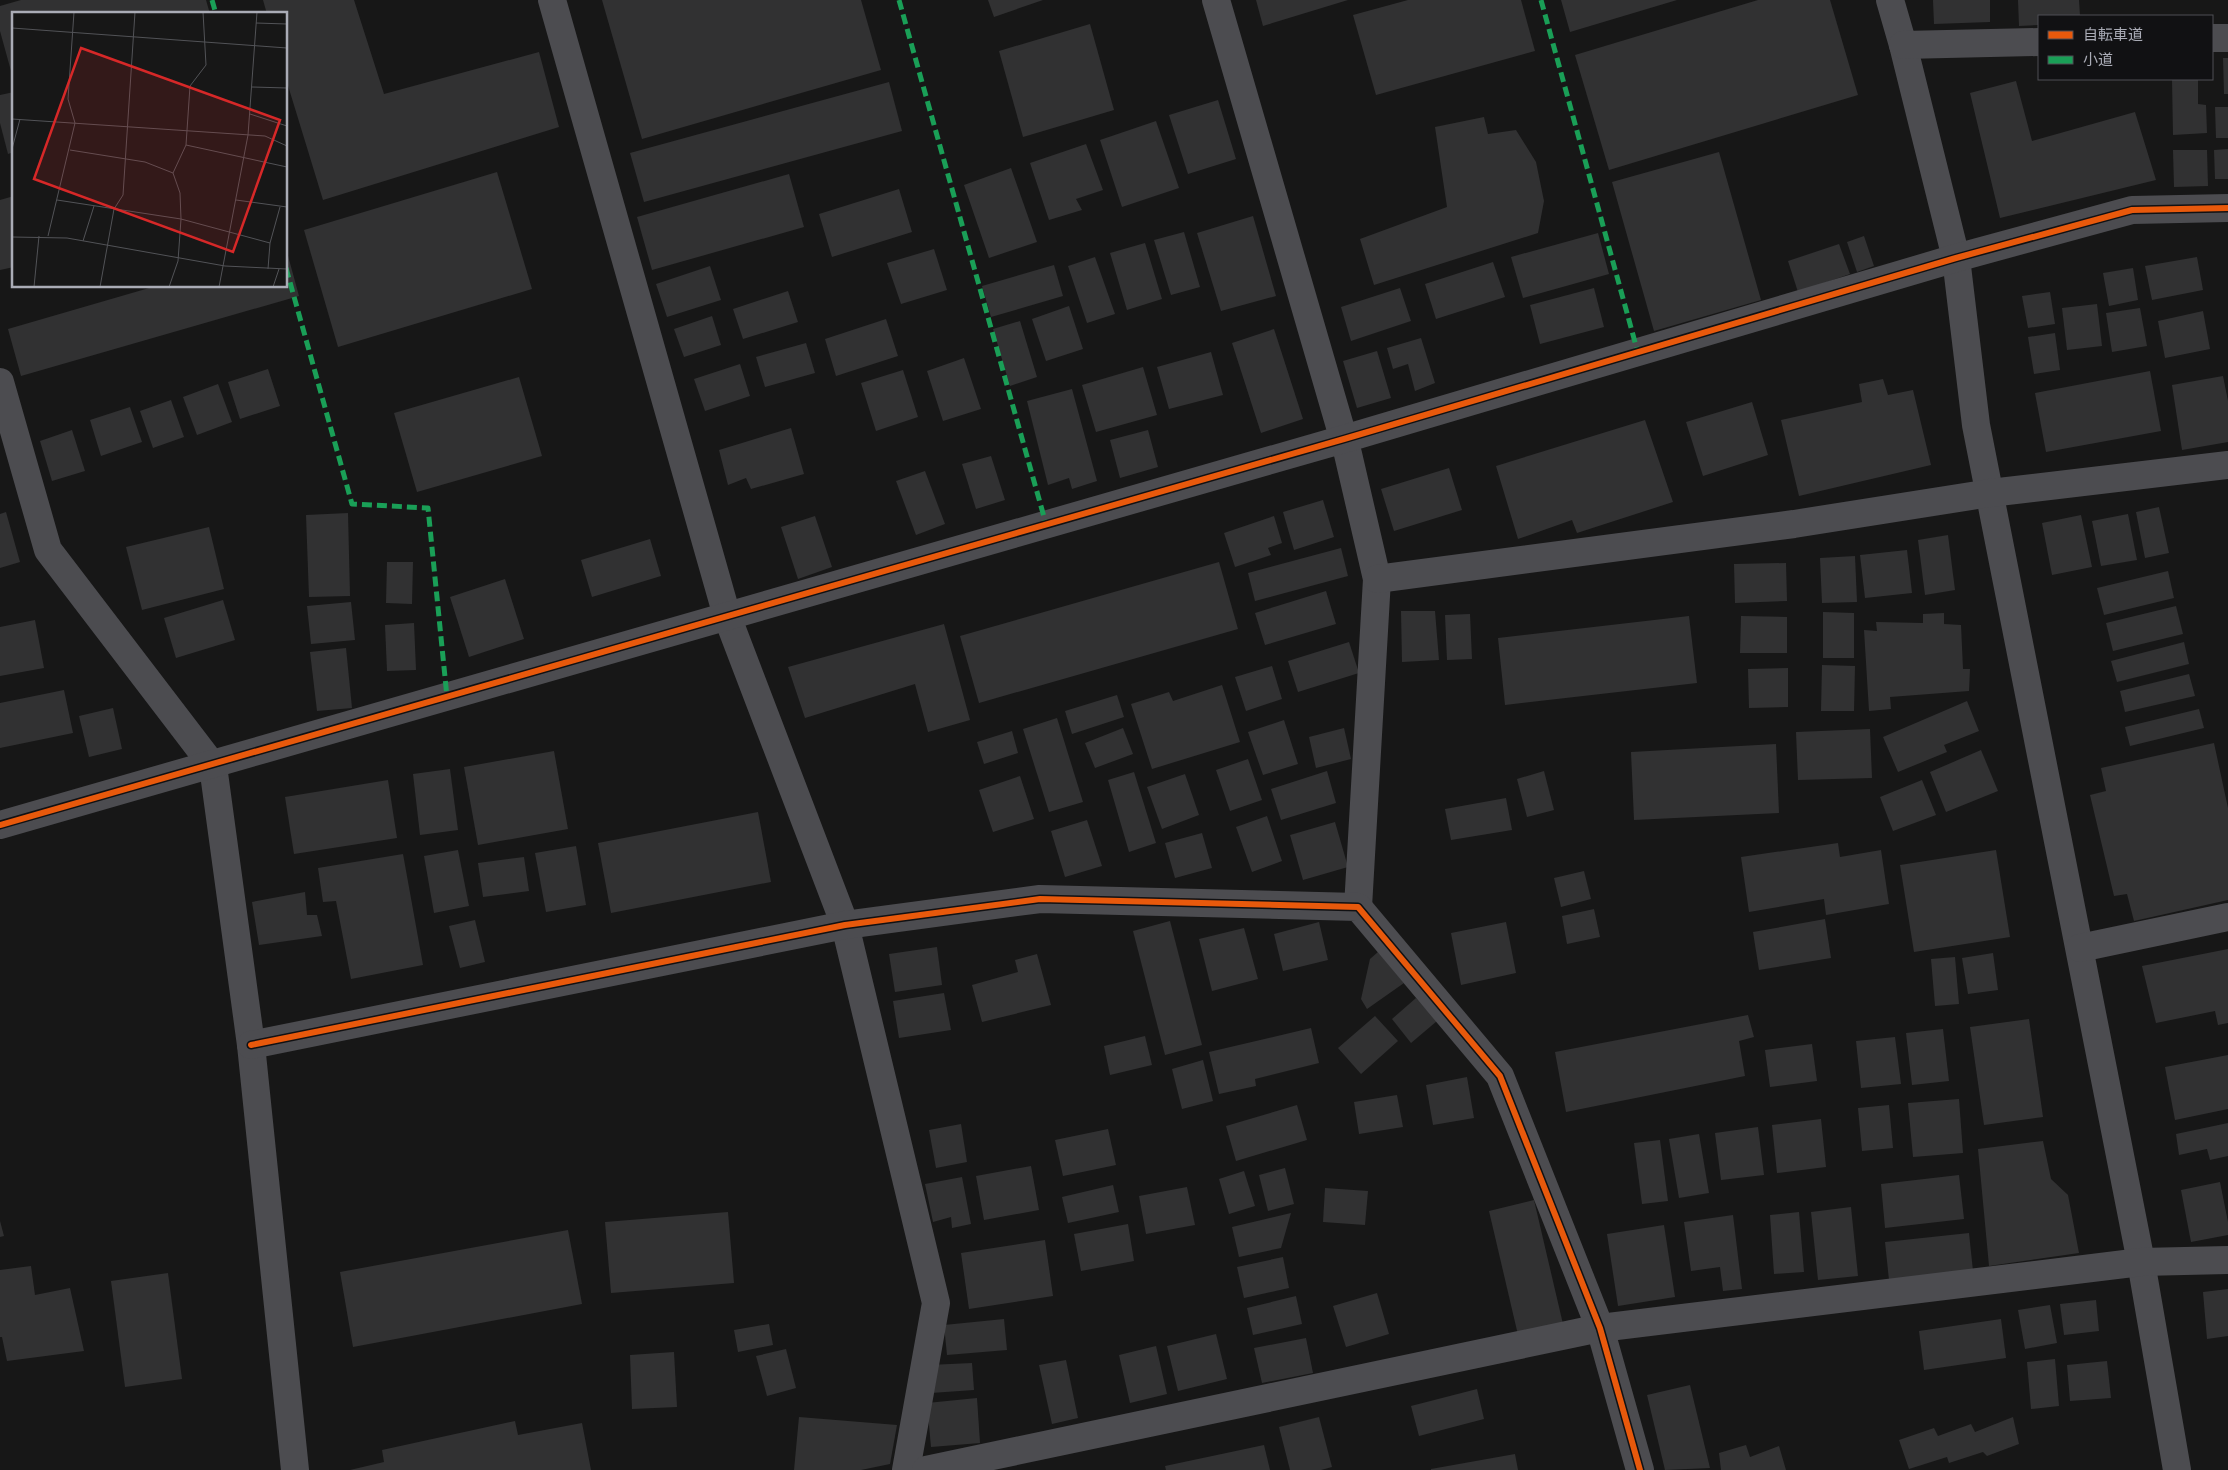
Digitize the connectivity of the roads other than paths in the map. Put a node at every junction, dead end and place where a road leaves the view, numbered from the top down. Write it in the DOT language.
graph roads {
  1 [pos="552,0"];
  2 [pos="1216,0"];
  3 [pos="1890,0"];
  4 [pos="2213,38"];
  5 [pos="2228,38"];
  6 [pos="2038,42"];
  7 [pos="1903,45"];
  8 [pos="2228,208"];
  9 [pos="1956,258"];
  10 [pos="0,382"];
  11 [pos="1344,439"];
  12 [pos="2228,465"];
  13 [pos="1990,493"];
  14 [pos="1377,579"];
  15 [pos="727,616"];
  16 [pos="213,766"];
  17 [pos="0,825"];
  18 [pos="1358,907"];
  19 [pos="2228,917"];
  20 [pos="845,925"];
  21 [pos="2080,948"];
  22 [pos="251,1045"];
  23 [pos="2228,1260"];
  24 [pos="2141,1262"];
  25 [pos="1600,1328"];
  26 [pos="296,1470"];
  27 [pos="906,1470"];
  28 [pos="926,1470"];
  29 [pos="1640,1470"];
  30 [pos="2177,1470"];
  1 -- 15 [label="street"];
  2 -- 11 [label="street"];
  3 -- 7 [label="street"];
  4 -- 5 [label="street"];
  6 -- 7 [label="street"];
  7 -- 9 [label="street"];
  8 -- 9 [label="street"];
  9 -- 11 [label="street"];
  9 -- 13 [label="street"];
  10 -- 16 [label="street"];
  11 -- 14 [label="street"];
  11 -- 15 [label="street"];
  12 -- 13 [label="street"];
  13 -- 14 [label="street"];
  13 -- 21 [label="street"];
  14 -- 18 [label="street"];
  15 -- 16 [label="street"];
  15 -- 20 [label="street"];
  16 -- 17 [label="street"];
  16 -- 22 [label="street"];
  18 -- 20 [label="street"];
  18 -- 25 [label="street"];
  19 -- 21 [label="street"];
  20 -- 22 [label="street"];
  20 -- 27 [label="street"];
  21 -- 24 [label="street"];
  22 -- 26 [label="street"];
  23 -- 24 [label="street"];
  24 -- 25 [label="street"];
  24 -- 30 [label="street"];
  25 -- 28 [label="street"];
  25 -- 29 [label="street"];
}
